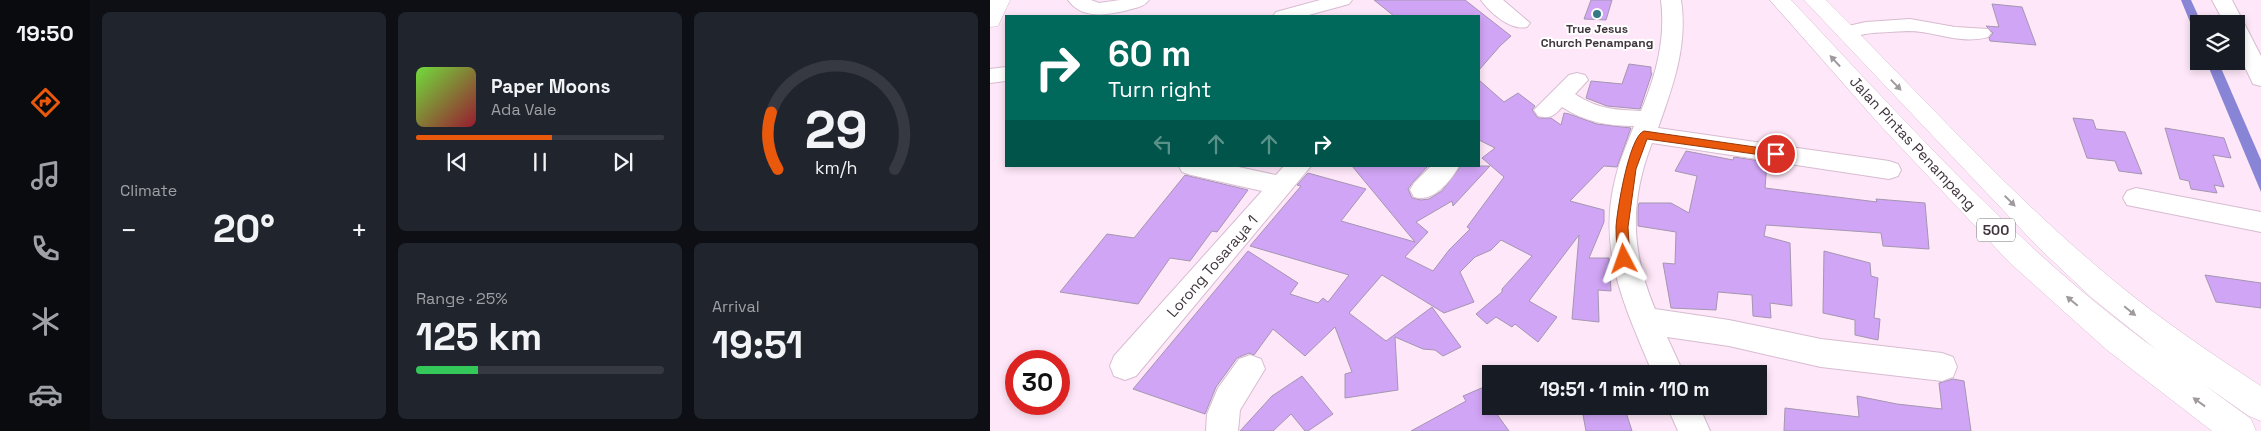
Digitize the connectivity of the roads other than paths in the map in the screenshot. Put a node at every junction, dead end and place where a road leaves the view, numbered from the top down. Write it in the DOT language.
graph roads {
  1 [pos="1000,0"];
  2 [pos="1078,0"];
  3 [pos="1139,0"];
  4 [pos="1342,0"];
  5 [pos="1491,0"];
  6 [pos="1670,0"];
  7 [pos="1780,0"];
  8 [pos="1814,0"];
  9 [pos="2222,0"];
  10 [pos="1305,9"];
  11 [pos="1286,15"];
  12 [pos="2231,15"];
  13 [pos="996,20"];
  14 [pos="1520,23"];
  15 [pos="1846,32"];
  16 [pos="1981,33"];
  17 [pos="2245,44"];
  18 [pos="1005,74"];
  19 [pos="990,76"];
  20 [pos="2261,79"];
  21 [pos="1561,95"];
  22 [pos="1646,126"];
  23 [pos="1201,167"];
  24 [pos="1445,167"];
  25 [pos="1889,170"];
  26 [pos="1290,176"];
  27 [pos="1423,190"];
  28 [pos="2136,198"];
  29 [pos="2261,222"];
  30 [pos="1646,321"];
  31 [pos="1665,365"];
  32 [pos="1125,366"];
  33 [pos="1942,367"];
  34 [pos="1250,369"];
  35 [pos="2261,405"];
  36 [pos="1687,415"];
  37 [pos="1222,431"];
  38 [pos="1694,431"];
  39 [pos="2239,431"];
  1 -- 13 [label="main road"];
  2 -- 3 [label="street"];
  4 -- 10 [label="street"];
  5 -- 14 [label="street"];
  6 -- 22 [label="street"];
  39 -- 7 [label="main road, Jalan Pintas Penampang / 500, one-way"];
  8 -- 15 [label="main road, Jalan Pintas Penampang / 500"];
  9 -- 12 [label="street"];
  10 -- 11 [label="street"];
  15 -- 16 [label="street"];
  15 -- 35 [label="main road, Jalan Pintas Penampang / 500, one-way"];
  17 -- 20 [label="street"];
  18 -- 19 [label="street"];
  21 -- 22 [label="street"];
  22 -- 25 [label="street"];
  22 -- 30 [label="street"];
  23 -- 26 [label="street"];
  24 -- 27 [label="street"];
  26 -- 32 [label="street, Lorong Tosaraya 1"];
  28 -- 29 [label="street"];
  30 -- 31 [label="street"];
  30 -- 33 [label="street"];
  34 -- 37 [label="street"];
  36 -- 38 [label="street"];
}
